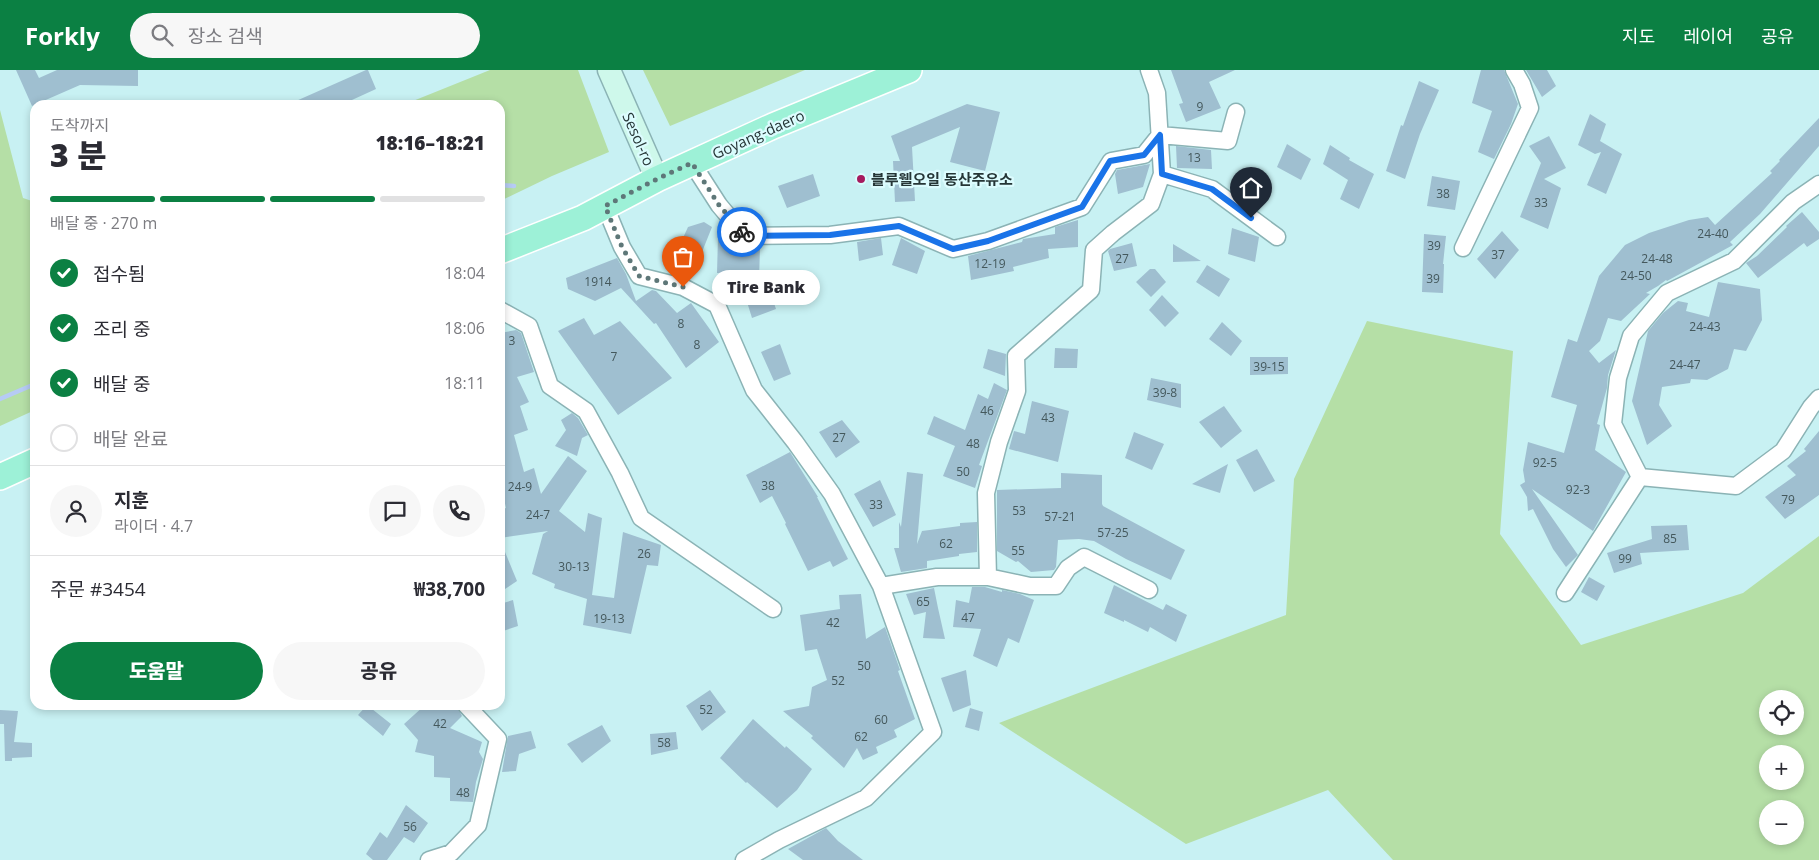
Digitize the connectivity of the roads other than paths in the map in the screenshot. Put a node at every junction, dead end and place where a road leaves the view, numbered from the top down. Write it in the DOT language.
graph roads {
  1 [pos="609,70"];
  2 [pos="909,70"];
  3 [pos="1149,70"];
  4 [pos="1514,70"];
  5 [pos="1236,112"];
  6 [pos="1160,135"];
  7 [pos="692,163"];
  8 [pos="1162,174"];
  9 [pos="657,179"];
  10 [pos="1819,184"];
  11 [pos="605,206"];
  12 [pos="1277,237"];
  13 [pos="1463,248"];
  14 [pos="505,249"];
  15 [pos="505,313"];
  16 [pos="1819,398"];
  17 [pos="30,463"];
  18 [pos="0,477"];
  19 [pos="1640,477"];
  20 [pos="988,577"];
  21 [pos="881,586"];
  22 [pos="1149,590"];
  23 [pos="1565,593"];
  24 [pos="773,609"];
  25 [pos="471,710"];
  26 [pos="455,856"];
  27 [pos="429,860"];
  28 [pos="744,860"];
  1 -- 9 [label="street, Sesol-ro"];
  2 -- 7 [label="main road, Goyang-daero"];
  3 -- 6 [label="street"];
  4 -- 13 [label="street"];
  5 -- 6 [label="street"];
  6 -- 7 [label="street"];
  6 -- 8 [label="street"];
  7 -- 9 [label="main road, Goyang-daero"];
  8 -- 12 [label="street"];
  8 -- 20 [label="street"];
  9 -- 11 [label="main road, Goyang-daero"];
  10 -- 19 [label="street"];
  11 -- 14 [label="main road, Goyang-daero"];
  11 -- 21 [label="street"];
  15 -- 24 [label="street"];
  16 -- 19 [label="street"];
  17 -- 18 [label="main road"];
  19 -- 23 [label="street"];
  20 -- 21 [label="street"];
  20 -- 22 [label="street"];
  21 -- 28 [label="street"];
  25 -- 26 [label="street"];
  26 -- 27 [label="street"];
}
